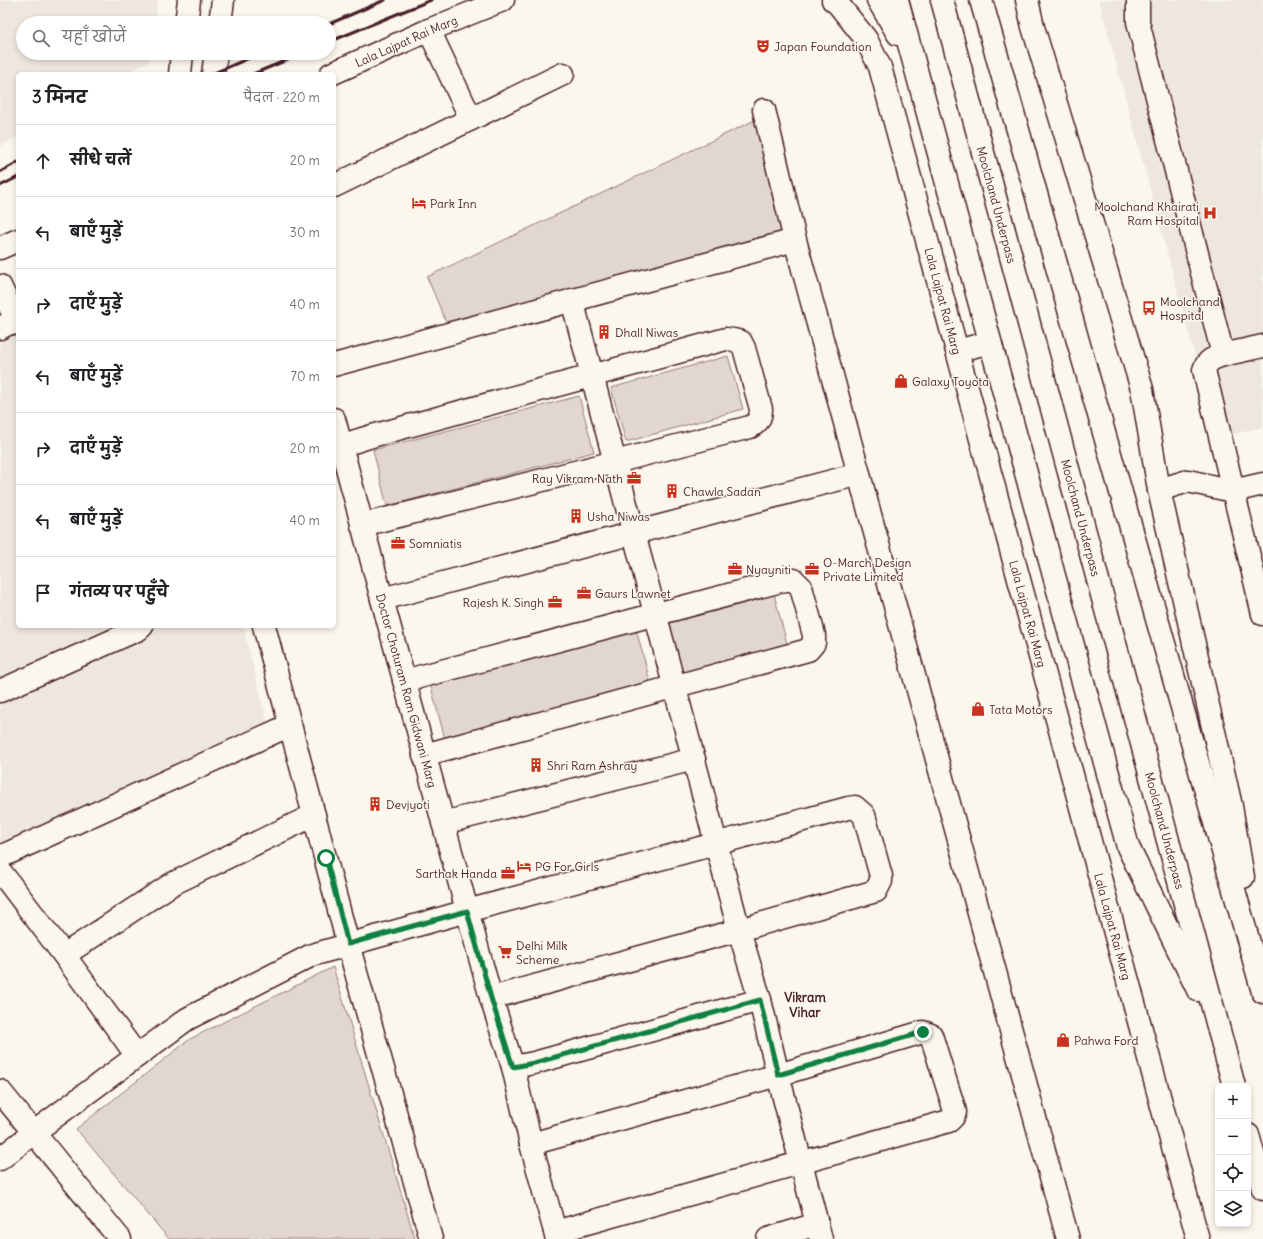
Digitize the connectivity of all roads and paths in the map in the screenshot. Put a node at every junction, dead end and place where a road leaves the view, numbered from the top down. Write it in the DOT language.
graph roads {
  1 [pos="190,0"];
  2 [pos="223,0"];
  3 [pos="502,0"];
  4 [pos="833,0"];
  5 [pos="878,0"];
  6 [pos="897,0"];
  7 [pos="942,0"];
  8 [pos="981,0"];
  9 [pos="1027,0"];
  10 [pos="1039,0"];
  11 [pos="1138,0"];
  12 [pos="187,16"];
  13 [pos="221,16"];
  14 [pos="1033,27"];
  15 [pos="429,30"];
  16 [pos="181,60"];
  17 [pos="215,60"];
  18 [pos="913,60"];
  19 [pos="180,72"];
  20 [pos="213,72"];
  21 [pos="335,72"];
  22 [pos="563,74"];
  23 [pos="764,110"];
  24 [pos="471,119"];
  25 [pos="336,185"];
  26 [pos="795,240"];
  27 [pos="16,241"];
  28 [pos="0,248"];
  29 [pos="0,286"];
  30 [pos="572,300"];
  31 [pos="13,323"];
  32 [pos="990,342"];
  33 [pos="1263,346"];
  34 [pos="957,351"];
  35 [pos="1223,355"];
  36 [pos="336,364"];
  37 [pos="592,375"];
  38 [pos="336,428"];
  39 [pos="340,446"];
  40 [pos="615,462"];
  41 [pos="859,474"];
  42 [pos="1263,484"];
  43 [pos="1159,490"];
  44 [pos="1233,491"];
  45 [pos="362,526"];
  46 [pos="634,534"];
  47 [pos="382,599"];
  48 [pos="655,614"];
  49 [pos="1263,614"];
  50 [pos="141,628"];
  51 [pos="265,628"];
  52 [pos="404,681"];
  53 [pos="674,687"];
  54 [pos="0,691"];
  55 [pos="290,725"];
  56 [pos="424,755"];
  57 [pos="694,759"];
  58 [pos="314,815"];
  59 [pos="443,823"];
  60 [pos="717,844"];
  61 [pos="0,857"];
  62 [pos="0,871"];
  63 [pos="467,911"];
  64 [pos="739,930"];
  65 [pos="348,944"];
  66 [pos="64,955"];
  67 [pos="1262,990"];
  68 [pos="491,998"];
  69 [pos="760,1000"];
  70 [pos="1221,1036"];
  71 [pos="137,1056"];
  72 [pos="513,1067"];
  73 [pos="778,1075"];
  74 [pos="1233,1083"];
  75 [pos="0,1091"];
  76 [pos="33,1133"];
  77 [pos="531,1144"];
  78 [pos="1251,1146"];
  79 [pos="0,1159"];
  80 [pos="801,1162"];
  81 [pos="1263,1189"];
  82 [pos="819,1232"];
  83 [pos="556,1235"];
  84 [pos="120,1239"];
  85 [pos="432,1239"];
  86 [pos="768,1239"];
  87 [pos="1068,1239"];
  88 [pos="1198,1239"];
  1 -- 12 [label="street"];
  2 -- 13 [label="street"];
  3 -- 15 [label="street, Lala Lajpat Rai Marg"];
  4 -- 34 [label="street, Lala Lajpat Rai Marg"];
  5 -- 18 [label="street"];
  6 -- 18 [label="street"];
  7 -- 70 [label="street, Moolchand Underpass"];
  8 -- 67 [label="street"];
  9 -- 14 [label="street"];
  10 -- 14 [label="street"];
  11 -- 35 [label="street"];
  14 -- 43 [label="street"];
  15 -- 21 [label="street, Lala Lajpat Rai Marg"];
  15 -- 24 [label="street"];
  16 -- 19 [label="street"];
  17 -- 20 [label="street"];
  18 -- 32 [label="street"];
  22 -- 24 [label="street"];
  23 -- 26 [label="street"];
  24 -- 25 [label="street"];
  26 -- 30 [label="street"];
  26 -- 41 [label="street"];
  27 -- 28 [label="street"];
  29 -- 31 [label="street"];
  30 -- 36 [label="street"];
  30 -- 37 [label="street"];
  32 -- 34 [label="street"];
  32 -- 70 [label="street"];
  33 -- 35 [label="street"];
  34 -- 88 [label="street, Lala Lajpat Rai Marg"];
  35 -- 44 [label="street"];
  37 -- 39 [label="street"];
  37 -- 40 [label="street"];
  37 -- 40 [label="street"];
  38 -- 39 [label="street, Doctor Choturam Ram Gidwani Marg"];
  39 -- 45 [label="street, Doctor Choturam Ram Gidwani Marg"];
  40 -- 45 [label="street"];
  40 -- 46 [label="street"];
  41 -- 46 [label="street"];
  41 -- 87 [label="street"];
  42 -- 44 [label="street"];
  43 -- 44 [label="street"];
  43 -- 67 [label="street"];
  44 -- 49 [label="street"];
  45 -- 47 [label="street, Doctor Choturam Ram Gidwani Marg"];
  46 -- 47 [label="street"];
  46 -- 48 [label="street"];
  47 -- 52 [label="street, Doctor Choturam Ram Gidwani Marg"];
  48 -- 52 [label="street"];
  48 -- 53 [label="street"];
  48 -- 53 [label="street"];
  50 -- 54 [label="street"];
  51 -- 55 [label="street"];
  52 -- 56 [label="street, Doctor Choturam Ram Gidwani Marg"];
  53 -- 56 [label="street"];
  53 -- 57 [label="street"];
  55 -- 58 [label="street"];
  55 -- 61 [label="street"];
  56 -- 59 [label="street, Doctor Choturam Ram Gidwani Marg"];
  57 -- 59 [label="street"];
  57 -- 60 [label="street"];
  58 -- 65 [label="street"];
  58 -- 66 [label="street"];
  59 -- 63 [label="street, Doctor Choturam Ram Gidwani Marg"];
  60 -- 63 [label="street"];
  60 -- 64 [label="street"];
  60 -- 64 [label="street"];
  62 -- 66 [label="street"];
  63 -- 65 [label="street"];
  63 -- 68 [label="street, Doctor Choturam Ram Gidwani Marg"];
  64 -- 68 [label="street"];
  64 -- 69 [label="street"];
  65 -- 71 [label="street"];
  65 -- 85 [label="street"];
  66 -- 71 [label="street"];
  68 -- 72 [label="street, Doctor Choturam Ram Gidwani Marg"];
  69 -- 72 [label="street"];
  69 -- 73 [label="street"];
  70 -- 74 [label="street"];
  71 -- 76 [label="street"];
  72 -- 77 [label="street, Doctor Choturam Ram Gidwani Marg"];
  73 -- 77 [label="street"];
  73 -- 80 [label="street"];
  73 -- 80 [label="street"];
  75 -- 76 [label="street"];
  76 -- 79 [label="street"];
  76 -- 84 [label="street"];
  77 -- 83 [label="street, Doctor Choturam Ram Gidwani Marg"];
  78 -- 81 [label="street"];
  80 -- 82 [label="street"];
  80 -- 83 [label="street"];
  82 -- 86 [label="street"];
}
